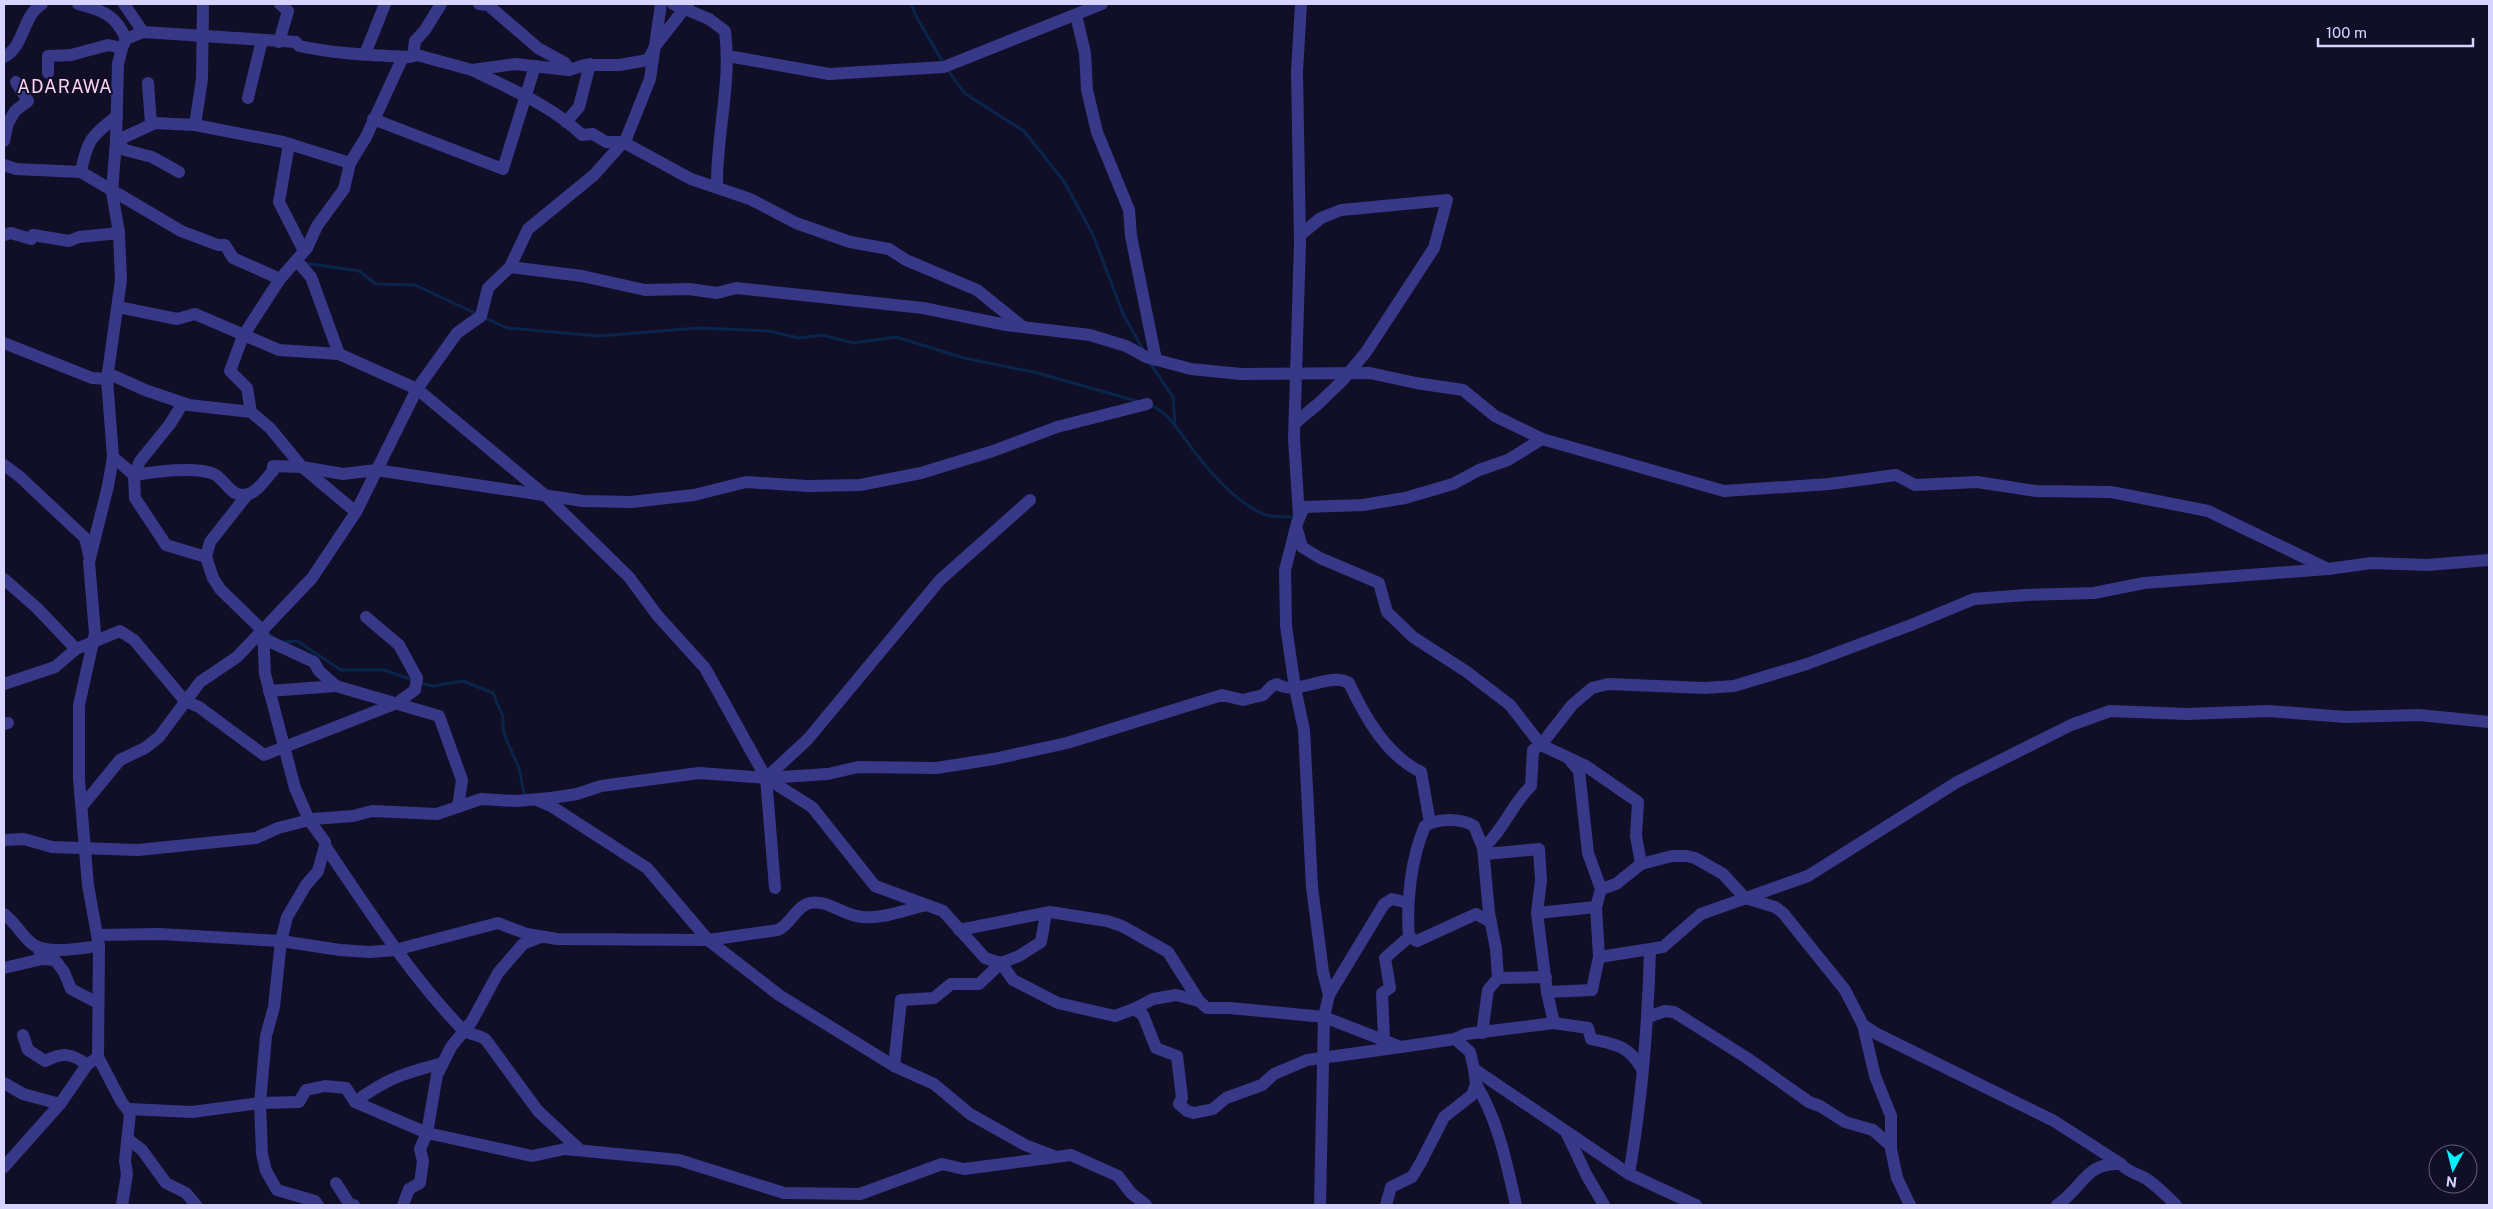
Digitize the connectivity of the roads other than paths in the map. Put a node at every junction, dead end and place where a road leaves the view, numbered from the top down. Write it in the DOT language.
graph roads {
  1 [pos="42,4"];
  2 [pos="78,4"];
  3 [pos="203,4"];
  4 [pos="280,4"];
  5 [pos="384,4"];
  6 [pos="441,4"];
  7 [pos="479,4"];
  8 [pos="661,4"];
  9 [pos="672,4"];
  10 [pos="1102,4"];
  11 [pos="1300,4"];
  12 [pos="125,5"];
  13 [pos="687,6"];
  14 [pos="1076,14"];
  15 [pos="143,32"];
  16 [pos="202,35"];
  17 [pos="262,40"];
  18 [pos="279,42"];
  19 [pos="124,44"];
  20 [pos="656,45"];
  21 [pos="364,54"];
  22 [pos="408,56"];
  23 [pos="728,56"];
  24 [pos="4,57"];
  25 [pos="590,64"];
  26 [pos="536,66"];
  27 [pos="472,70"];
  28 [pos="569,70"];
  29 [pos="48,73"];
  30 [pos="16,82"];
  31 [pos="148,83"];
  32 [pos="525,96"];
  33 [pos="248,98"];
  34 [pos="117,116"];
  35 [pos="373,119"];
  36 [pos="566,122"];
  37 [pos="5,123"];
  38 [pos="151,124"];
  39 [pos="195,125"];
  40 [pos="4,141"];
  41 [pos="116,141"];
  42 [pos="623,142"];
  43 [pos="289,144"];
  44 [pos="350,163"];
  45 [pos="4,165"];
  46 [pos="81,172"];
  47 [pos="179,172"];
  48 [pos="717,187"];
  49 [pos="112,192"];
  50 [pos="119,233"];
  51 [pos="4,234"];
  52 [pos="1300,235"];
  53 [pos="300,256"];
  54 [pos="510,267"];
  55 [pos="280,279"];
  56 [pos="118,307"];
  57 [pos="1023,327"];
  58 [pos="243,336"];
  59 [pos="4,343"];
  60 [pos="339,354"];
  61 [pos="1156,360"];
  62 [pos="1349,372"];
  63 [pos="1296,374"];
  64 [pos="107,379"];
  65 [pos="417,389"];
  66 [pos="183,403"];
  67 [pos="1147,404"];
  68 [pos="251,412"];
  69 [pos="1294,423"];
  70 [pos="1542,439"];
  71 [pos="113,457"];
  72 [pos="4,465"];
  73 [pos="302,467"];
  74 [pos="376,470"];
  75 [pos="134,475"];
  76 [pos="247,495"];
  77 [pos="546,496"];
  78 [pos="1030,500"];
  79 [pos="356,512"];
  80 [pos="1298,522"];
  81 [pos="90,557"];
  82 [pos="206,557"];
  83 [pos="2489,560"];
  84 [pos="2328,569"];
  85 [pos="4,579"];
  86 [pos="366,616"];
  87 [pos="263,635"];
  88 [pos="94,641"];
  89 [pos="76,648"];
  90 [pos="4,684"];
  91 [pos="336,686"];
  92 [pos="1294,688"];
  93 [pos="270,691"];
  94 [pos="186,701"];
  95 [pos="397,703"];
  96 [pos="2489,722"];
  97 [pos="1541,745"];
  98 [pos="285,748"];
  99 [pos="1564,754"];
  100 [pos="766,778"];
  101 [pos="534,799"];
  102 [pos="83,806"];
  103 [pos="458,807"];
  104 [pos="309,820"];
  105 [pos="1430,824"];
  106 [pos="4,840"];
  107 [pos="325,846"];
  108 [pos="86,849"];
  109 [pos="1484,851"];
  110 [pos="1641,864"];
  111 [pos="775,888"];
  112 [pos="1601,890"];
  113 [pos="1745,898"];
  114 [pos="1408,903"];
  115 [pos="926,905"];
  116 [pos="1596,907"];
  117 [pos="1046,913"];
  118 [pos="1537,913"];
  119 [pos="4,914"];
  120 [pos="1491,922"];
  121 [pos="959,930"];
  122 [pos="541,937"];
  123 [pos="1409,937"];
  124 [pos="98,940"];
  125 [pos="708,940"];
  126 [pos="281,941"];
  127 [pos="1650,949"];
  128 [pos="395,950"];
  129 [pos="40,954"];
  130 [pos="1600,957"];
  131 [pos="1001,963"];
  132 [pos="4,968"];
  133 [pos="1546,977"];
  134 [pos="1498,978"];
  135 [pos="1547,992"];
  136 [pos="1329,995"];
  137 [pos="1199,1002"];
  138 [pos="98,1003"];
  139 [pos="1134,1009"];
  140 [pos="1324,1017"];
  141 [pos="1648,1017"];
  142 [pos="1554,1023"];
  143 [pos="1863,1025"];
  144 [pos="464,1032"];
  145 [pos="1482,1033"];
  146 [pos="23,1034"];
  147 [pos="1384,1039"];
  148 [pos="1455,1039"];
  149 [pos="1401,1047"];
  150 [pos="1325,1056"];
  151 [pos="98,1057"];
  152 [pos="443,1063"];
  153 [pos="86,1065"];
  154 [pos="894,1066"];
  155 [pos="1474,1069"];
  156 [pos="1642,1069"];
  157 [pos="4,1083"];
  158 [pos="1476,1084"];
  159 [pos="355,1102"];
  160 [pos="260,1103"];
  161 [pos="60,1104"];
  162 [pos="129,1109"];
  163 [pos="427,1133"];
  164 [pos="1567,1133"];
  165 [pos="129,1140"];
  166 [pos="1891,1146"];
  167 [pos="580,1150"];
  168 [pos="1057,1157"];
  169 [pos="2120,1164"];
  170 [pos="4,1167"];
  171 [pos="1629,1174"];
  172 [pos="336,1183"];
  173 [pos="122,1205"];
  174 [pos="196,1205"];
  175 [pos="318,1205"];
  176 [pos="354,1205"];
  177 [pos="403,1205"];
  178 [pos="1146,1205"];
  179 [pos="1320,1205"];
  180 [pos="1386,1205"];
  181 [pos="1516,1205"];
  182 [pos="1604,1205"];
  183 [pos="1696,1205"];
  184 [pos="1910,1205"];
  185 [pos="2058,1205"];
  186 [pos="2176,1205"];
  1 -- 24 [label="street"];
  2 -- 19 [label="street"];
  3 -- 16 [label="street"];
  4 -- 18 [label="street"];
  5 -- 21 [label="street"];
  6 -- 22 [label="street"];
  7 -- 28 [label="street"];
  8 -- 20 [label="street"];
  9 -- 13 [label="street"];
  10 -- 14 [label="street"];
  11 -- 52 [label="street"];
  12 -- 15 [label="street"];
  12 -- 19 [label="street"];
  13 -- 20 [label="street"];
  13 -- 23 [label="street"];
  14 -- 23 [label="street"];
  14 -- 61 [label="street"];
  15 -- 16 [label="street"];
  15 -- 19 [label="street"];
  16 -- 17 [label="street"];
  16 -- 39 [label="street"];
  17 -- 18 [label="street"];
  17 -- 33 [label="street"];
  18 -- 21 [label="street"];
  19 -- 29 [label="street"];
  19 -- 34 [label="street"];
  20 -- 25 [label="street"];
  20 -- 42 [label="street"];
  21 -- 22 [label="street"];
  22 -- 27 [label="street"];
  22 -- 35 [label="street"];
  23 -- 48 [label="street"];
  25 -- 28 [label="street"];
  25 -- 36 [label="street"];
  26 -- 27 [label="street"];
  26 -- 28 [label="street"];
  26 -- 32 [label="street"];
  27 -- 32 [label="street"];
  30 -- 37 [label="street"];
  31 -- 38 [label="street"];
  32 -- 35 [label="street"];
  32 -- 36 [label="street"];
  34 -- 41 [label="street"];
  34 -- 46 [label="street"];
  35 -- 44 [label="street"];
  36 -- 42 [label="street"];
  37 -- 40 [label="street"];
  38 -- 39 [label="street"];
  38 -- 41 [label="street"];
  39 -- 43 [label="street"];
  41 -- 47 [label="street"];
  41 -- 49 [label="street"];
  42 -- 48 [label="street"];
  42 -- 54 [label="street"];
  43 -- 44 [label="street"];
  43 -- 53 [label="street"];
  44 -- 53 [label="street"];
  45 -- 46 [label="street"];
  46 -- 49 [label="street"];
  48 -- 57 [label="street"];
  49 -- 50 [label="street"];
  49 -- 55 [label="street"];
  50 -- 51 [label="street"];
  50 -- 56 [label="street"];
  52 -- 62 [label="street"];
  52 -- 63 [label="street"];
  53 -- 55 [label="street"];
  53 -- 60 [label="street"];
  54 -- 57 [label="street"];
  54 -- 65 [label="street"];
  55 -- 58 [label="street"];
  56 -- 58 [label="street"];
  56 -- 64 [label="street"];
  57 -- 61 [label="street"];
  58 -- 60 [label="street"];
  58 -- 68 [label="street"];
  59 -- 64 [label="street"];
  60 -- 65 [label="street"];
  61 -- 63 [label="street"];
  62 -- 63 [label="street"];
  62 -- 69 [label="street"];
  62 -- 70 [label="street"];
  63 -- 69 [label="street"];
  64 -- 66 [label="street"];
  64 -- 71 [label="street"];
  65 -- 74 [label="street"];
  65 -- 77 [label="street"];
  66 -- 68 [label="street"];
  66 -- 75 [label="street"];
  67 -- 77 [label="street"];
  68 -- 73 [label="street"];
  69 -- 80 [label="street"];
  70 -- 80 [label="street"];
  70 -- 84 [label="street"];
  71 -- 75 [label="street"];
  71 -- 81 [label="street"];
  72 -- 81 [label="street"];
  73 -- 74 [label="street"];
  73 -- 76 [label="street"];
  73 -- 79 [label="street"];
  74 -- 77 [label="street"];
  74 -- 79 [label="street"];
  75 -- 76 [label="street"];
  75 -- 82 [label="street"];
  76 -- 82 [label="street"];
  77 -- 100 [label="street"];
  78 -- 100 [label="street"];
  79 -- 87 [label="street"];
  80 -- 92 [label="street"];
  80 -- 97 [label="street"];
  81 -- 88 [label="street"];
  82 -- 87 [label="street"];
  83 -- 84 [label="street"];
  84 -- 97 [label="street"];
  85 -- 89 [label="street"];
  86 -- 95 [label="street"];
  87 -- 91 [label="street"];
  87 -- 93 [label="street"];
  87 -- 94 [label="street"];
  88 -- 89 [label="street"];
  88 -- 94 [label="street"];
  88 -- 102 [label="street"];
  89 -- 90 [label="street"];
  91 -- 93 [label="street"];
  91 -- 95 [label="street"];
  92 -- 100 [label="street"];
  92 -- 105 [label="street"];
  92 -- 136 [label="street"];
  93 -- 98 [label="street"];
  94 -- 98 [label="street"];
  94 -- 102 [label="street"];
  95 -- 98 [label="street"];
  95 -- 103 [label="street"];
  96 -- 113 [label="street"];
  97 -- 99 [label="street"];
  97 -- 109 [label="street"];
  98 -- 104 [label="street"];
  99 -- 110 [label="street"];
  99 -- 112 [label="street"];
  100 -- 101 [label="street"];
  100 -- 111 [label="street"];
  100 -- 115 [label="street"];
  101 -- 103 [label="street"];
  101 -- 125 [label="street"];
  102 -- 108 [label="street"];
  103 -- 104 [label="street"];
  104 -- 107 [label="street"];
  104 -- 108 [label="street"];
  105 -- 109 [label="street"];
  105 -- 114 [label="street"];
  106 -- 108 [label="street"];
  107 -- 126 [label="street"];
  107 -- 128 [label="street"];
  108 -- 124 [label="street"];
  109 -- 118 [label="street"];
  109 -- 120 [label="street"];
  110 -- 112 [label="street"];
  110 -- 113 [label="street"];
  112 -- 116 [label="street"];
  113 -- 127 [label="street"];
  113 -- 143 [label="street"];
  114 -- 123 [label="street"];
  114 -- 136 [label="street"];
  115 -- 121 [label="street"];
  115 -- 125 [label="street"];
  116 -- 118 [label="street"];
  116 -- 130 [label="street"];
  117 -- 121 [label="street"];
  117 -- 131 [label="street"];
  117 -- 137 [label="street"];
  118 -- 133 [label="street"];
  119 -- 129 [label="street"];
  120 -- 123 [label="street"];
  120 -- 134 [label="street"];
  121 -- 131 [label="street"];
  122 -- 125 [label="street"];
  122 -- 128 [label="street"];
  122 -- 144 [label="street"];
  123 -- 147 [label="street"];
  124 -- 126 [label="street"];
  124 -- 129 [label="street"];
  124 -- 138 [label="street"];
  125 -- 154 [label="street"];
  126 -- 128 [label="street"];
  126 -- 160 [label="street"];
  127 -- 130 [label="street"];
  127 -- 141 [label="street"];
  128 -- 144 [label="street"];
  129 -- 132 [label="street"];
  129 -- 138 [label="street"];
  130 -- 135 [label="street"];
  131 -- 139 [label="street"];
  131 -- 154 [label="street"];
  133 -- 134 [label="street"];
  133 -- 135 [label="street"];
  134 -- 145 [label="street"];
  135 -- 142 [label="street"];
  136 -- 140 [label="street"];
  137 -- 139 [label="street"];
  137 -- 140 [label="street"];
  138 -- 151 [label="street"];
  139 -- 150 [label="street"];
  140 -- 147 [label="street"];
  140 -- 150 [label="street"];
  141 -- 156 [label="street"];
  141 -- 166 [label="street"];
  142 -- 145 [label="street"];
  142 -- 156 [label="street"];
  143 -- 166 [label="street"];
  143 -- 169 [label="street"];
  144 -- 152 [label="street"];
  144 -- 167 [label="street"];
  145 -- 148 [label="street"];
  146 -- 153 [label="street"];
  147 -- 149 [label="street"];
  148 -- 149 [label="street"];
  148 -- 155 [label="street"];
  149 -- 150 [label="street"];
  150 -- 179 [label="street"];
  151 -- 153 [label="street"];
  151 -- 162 [label="street"];
  152 -- 159 [label="street"];
  152 -- 163 [label="street"];
  153 -- 161 [label="street"];
  154 -- 168 [label="street"];
  155 -- 158 [label="street"];
  155 -- 164 [label="street"];
  156 -- 171 [label="street"];
  157 -- 161 [label="street"];
  158 -- 180 [label="street"];
  158 -- 181 [label="street"];
  159 -- 160 [label="street"];
  159 -- 163 [label="street"];
  160 -- 162 [label="street"];
  160 -- 175 [label="street"];
  161 -- 170 [label="street"];
  162 -- 165 [label="street"];
  163 -- 167 [label="street"];
  163 -- 177 [label="street"];
  164 -- 171 [label="street"];
  164 -- 182 [label="street"];
  165 -- 173 [label="street"];
  165 -- 174 [label="street"];
  166 -- 184 [label="street"];
  167 -- 168 [label="street"];
  168 -- 178 [label="street"];
  169 -- 185 [label="street"];
  169 -- 186 [label="street"];
  171 -- 183 [label="street"];
  172 -- 176 [label="street"];
}
